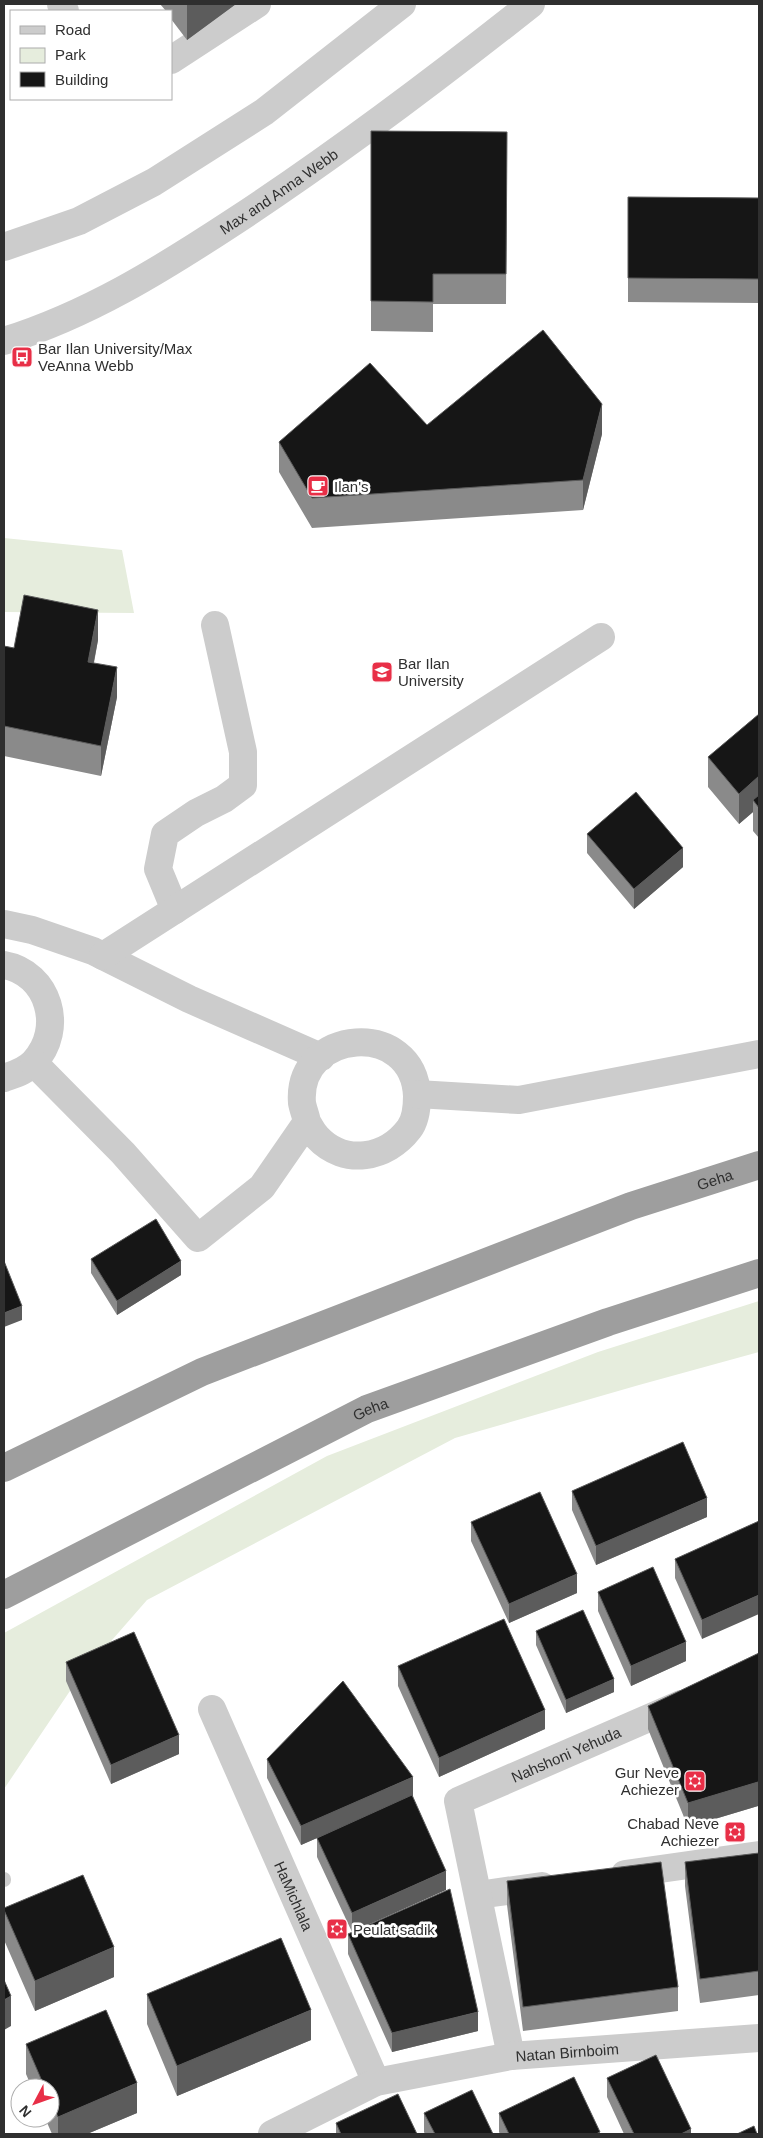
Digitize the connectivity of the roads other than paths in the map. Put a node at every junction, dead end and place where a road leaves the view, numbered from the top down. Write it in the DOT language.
graph roads {
  1 [pos="257,4"];
  2 [pos="402,4"];
  3 [pos="531,4"];
  4 [pos="172,59"];
  5 [pos="4,247"];
  6 [pos="4,340"];
  7 [pos="215,625"];
  8 [pos="601,638"];
  9 [pos="176,910"];
  10 [pos="4,924"];
  11 [pos="103,956"];
  12 [pos="4,965"];
  13 [pos="759,1054"];
  14 [pos="321,1057"];
  15 [pos="34,1063"];
  16 [pos="4,1078"];
  17 [pos="417,1094"];
  18 [pos="307,1122"];
  19 [pos="759,1165"];
  20 [pos="759,1273"];
  21 [pos="4,1468"];
  22 [pos="4,1594"];
  23 [pos="704,1693"];
  24 [pos="212,1709"];
  25 [pos="759,1855"];
  26 [pos="604,1877"];
  27 [pos="565,1883"];
  28 [pos="478,1895"];
  29 [pos="759,2038"];
  30 [pos="511,2056"];
  31 [pos="376,2082"];
  32 [pos="272,2134"];
  1 -- 4 [label="street"];
  2 -- 5 [label="street"];
  3 -- 6 [label="street, Max and Anna Webb"];
  7 -- 9 [label="street"];
  8 -- 9 [label="street"];
  9 -- 11 [label="street"];
  10 -- 11 [label="street"];
  11 -- 14 [label="street"];
  12 -- 15 [label="street"];
  13 -- 17 [label="street"];
  14 -- 17 [label="street"];
  14 -- 18 [label="street"];
  15 -- 16 [label="street"];
  15 -- 18 [label="street"];
  17 -- 18 [label="street"];
  19 -- 21 [label="highway, Geha"];
  20 -- 22 [label="highway, Geha"];
  23 -- 28 [label="street, Nahshoni Yehuda"];
  24 -- 31 [label="street, HaMichlala"];
  25 -- 26 [label="street"];
  27 -- 28 [label="street"];
  28 -- 30 [label="street, Nahshoni Yehuda"];
  29 -- 30 [label="street, Natan Birnboim"];
  30 -- 31 [label="street, Natan Birnboim"];
  31 -- 32 [label="street, Natan Birnboim"];
}
